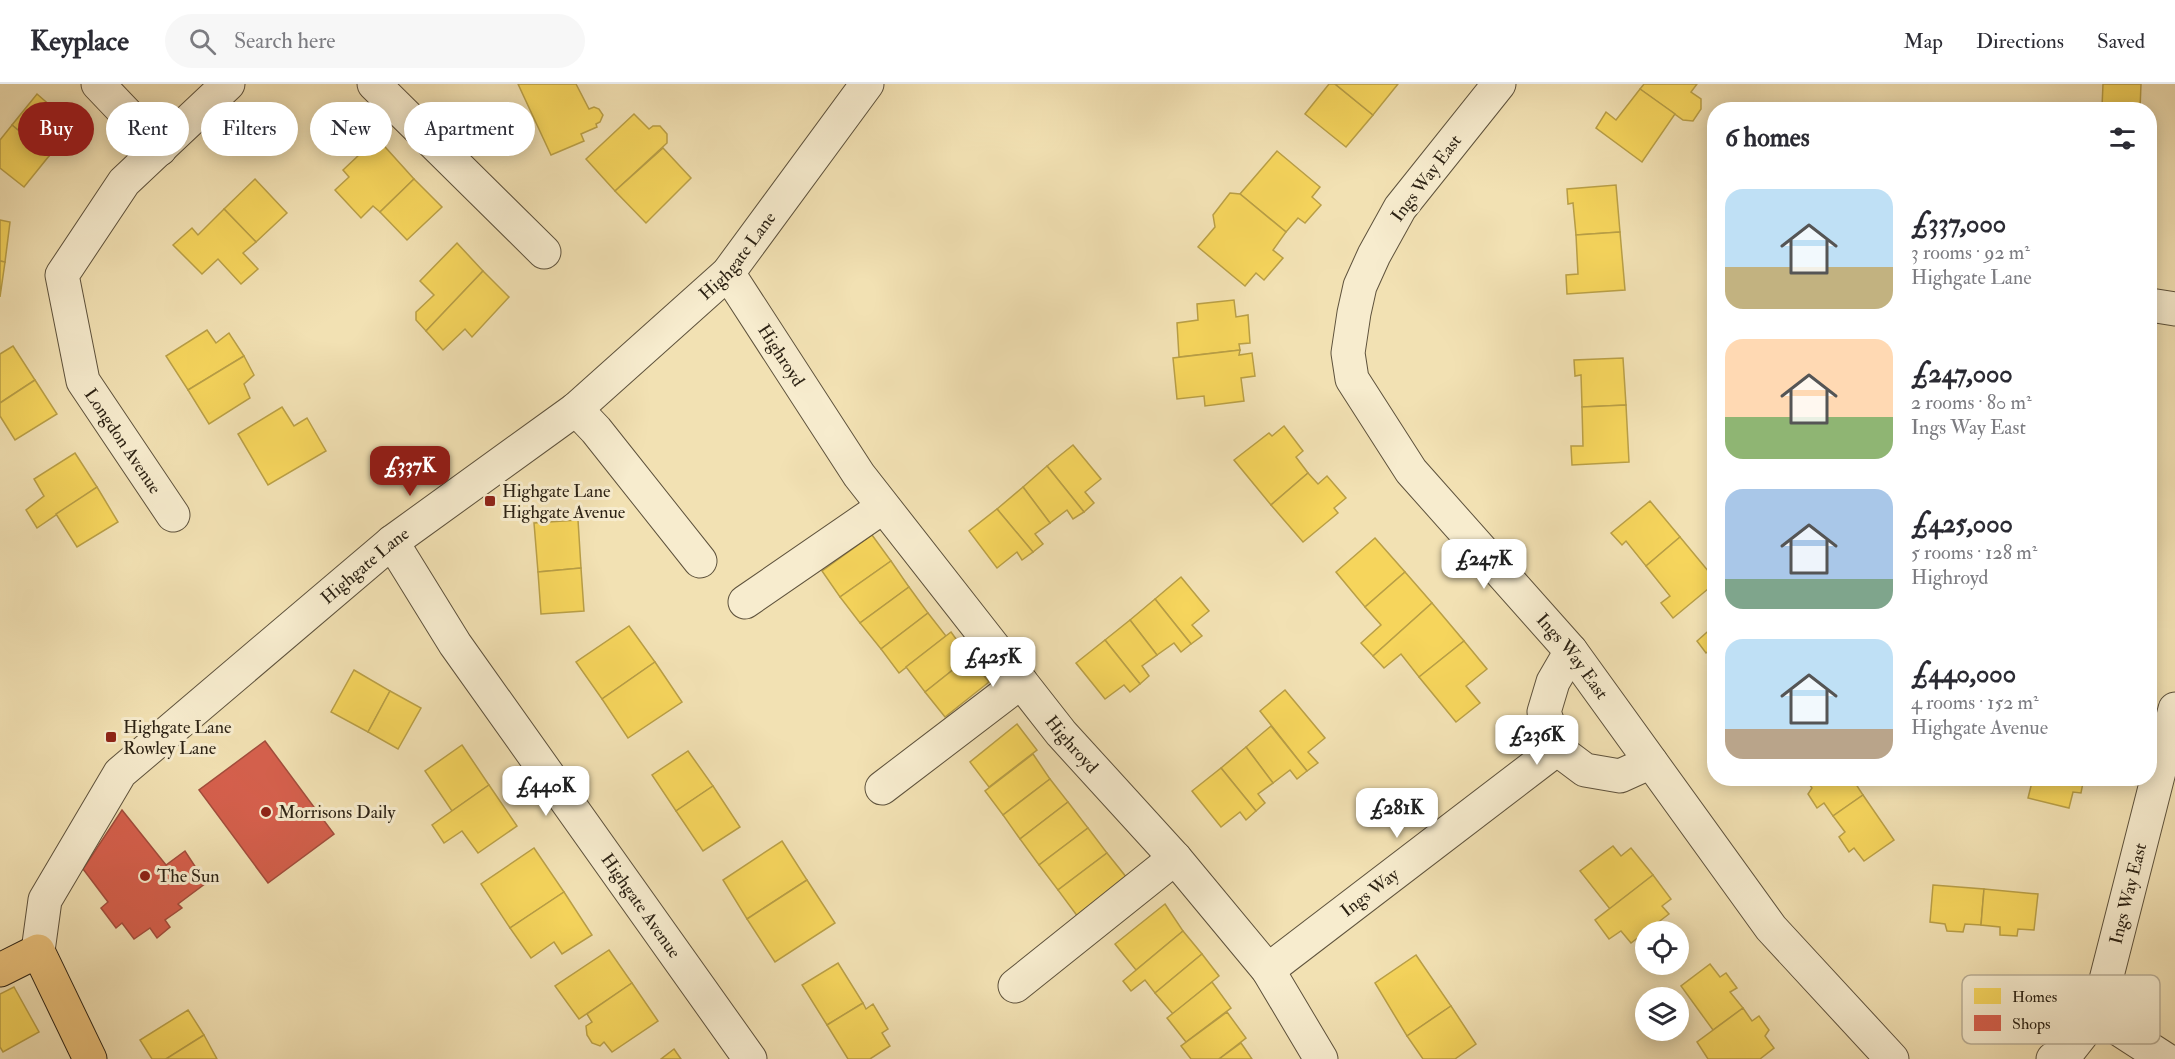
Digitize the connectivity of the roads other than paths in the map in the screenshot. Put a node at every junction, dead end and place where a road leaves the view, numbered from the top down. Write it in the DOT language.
graph roads {
  1 [pos="98,84"];
  2 [pos="228,84"];
  3 [pos="374,84"];
  4 [pos="867,84"];
  5 [pos="1499,84"];
  6 [pos="115,102"];
  7 [pos="189,121"];
  8 [pos="152,156"];
  9 [pos="544,252"];
  10 [pos="728,273"];
  11 [pos="2157,306"];
  12 [pos="2175,309"];
  13 [pos="576,409"];
  14 [pos="884,507"];
  15 [pos="173,515"];
  16 [pos="392,542"];
  17 [pos="700,561"];
  18 [pos="745,602"];
  19 [pos="1571,651"];
  20 [pos="1021,682"];
  21 [pos="2175,709"];
  22 [pos="1557,749"];
  23 [pos="1651,762"];
  24 [pos="2157,780"];
  25 [pos="2155,786"];
  26 [pos="882,788"];
  27 [pos="1175,858"];
  28 [pos="38,951"];
  29 [pos="0,970"];
  30 [pos="1268,970"];
  31 [pos="2107,975"];
  32 [pos="1015,986"];
  33 [pos="2074,1044"];
  34 [pos="2142,1044"];
  35 [pos="90,1059"];
  36 [pos="750,1059"];
  37 [pos="1321,1059"];
  38 [pos="1892,1059"];
  39 [pos="2053,1059"];
  40 [pos="2165,1059"];
  1 -- 6 [label="street"];
  2 -- 7 [label="street, Longdon Avenue"];
  3 -- 9 [label="street"];
  4 -- 10 [label="street, Highgate Lane"];
  5 -- 19 [label="street, Ings Way East"];
  8 -- 15 [label="street, Longdon Avenue"];
  10 -- 13 [label="street, Highgate Lane"];
  10 -- 14 [label="street, Highroyd"];
  11 -- 12 [label="street"];
  13 -- 16 [label="street, Highgate Lane"];
  13 -- 17 [label="street"];
  14 -- 18 [label="street"];
  14 -- 20 [label="street, Highroyd"];
  16 -- 28 [label="street, Highgate Lane"];
  16 -- 36 [label="street, Highgate Avenue"];
  19 -- 22 [label="street"];
  19 -- 23 [label="street, Ings Way East"];
  20 -- 26 [label="street"];
  20 -- 27 [label="street, Highroyd"];
  21 -- 24 [label="street, Ings Way East"];
  22 -- 23 [label="street"];
  22 -- 30 [label="street, Ings Way"];
  23 -- 38 [label="street, Ings Way East"];
  25 -- 31 [label="street, Ings Way East"];
  27 -- 30 [label="street, Highroyd"];
  27 -- 32 [label="street"];
  28 -- 29 [label="main road"];
  28 -- 35 [label="main road"];
  30 -- 37 [label="street, Highroyd"];
  33 -- 39 [label="street, Ings Way East"];
  34 -- 40 [label="street"];
}
